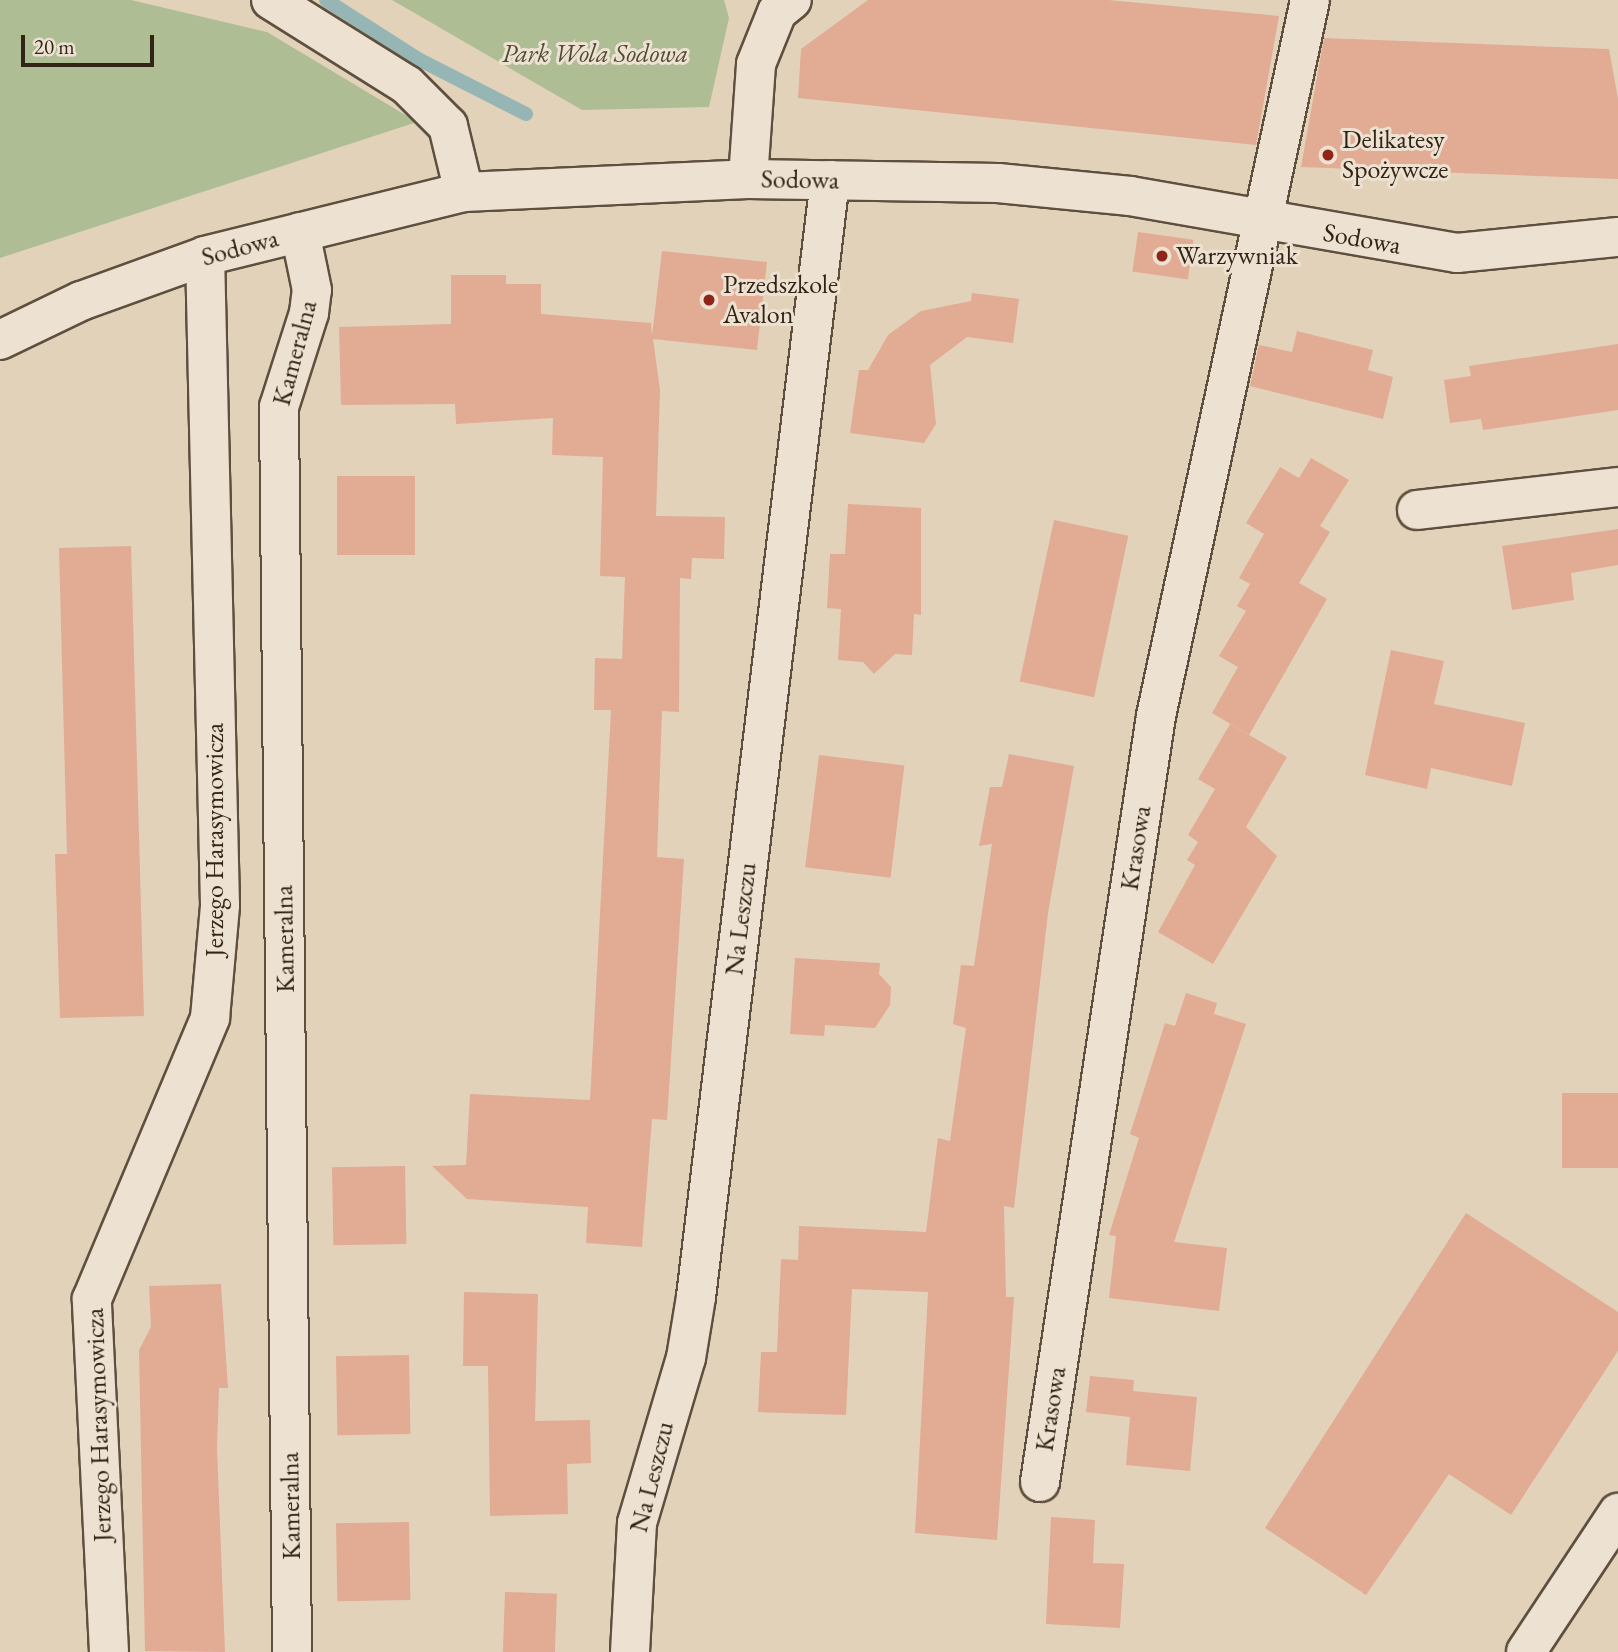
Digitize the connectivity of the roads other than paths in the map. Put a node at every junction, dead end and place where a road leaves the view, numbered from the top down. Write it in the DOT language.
graph roads {
  1 [pos="271,0"];
  2 [pos="792,0"];
  3 [pos="1310,0"];
  4 [pos="748,179"];
  5 [pos="830,180"];
  6 [pos="464,192"];
  7 [pos="1261,219"];
  8 [pos="300,232"];
  9 [pos="1618,237"];
  10 [pos="205,256"];
  11 [pos="0,340"];
  12 [pos="1618,487"];
  13 [pos="1417,510"];
  14 [pos="1040,1482"];
  15 [pos="1618,1513"];
  16 [pos="109,1652"];
  17 [pos="292,1652"];
  18 [pos="630,1652"];
  19 [pos="1526,1652"];
  1 -- 6 [label="street"];
  2 -- 4 [label="street"];
  3 -- 7 [label="street, Krasowa"];
  4 -- 5 [label="street, Sodowa"];
  4 -- 6 [label="street, Sodowa"];
  5 -- 7 [label="street, Sodowa"];
  5 -- 18 [label="street, Na Leszczu"];
  6 -- 8 [label="street, Sodowa"];
  7 -- 9 [label="street, Sodowa"];
  7 -- 14 [label="street, Krasowa"];
  8 -- 10 [label="street, Sodowa"];
  8 -- 17 [label="street, Kameralna"];
  10 -- 11 [label="street, Sodowa"];
  10 -- 16 [label="street, Jerzego Harasymowicza"];
  12 -- 13 [label="street"];
  15 -- 19 [label="street"];
}
